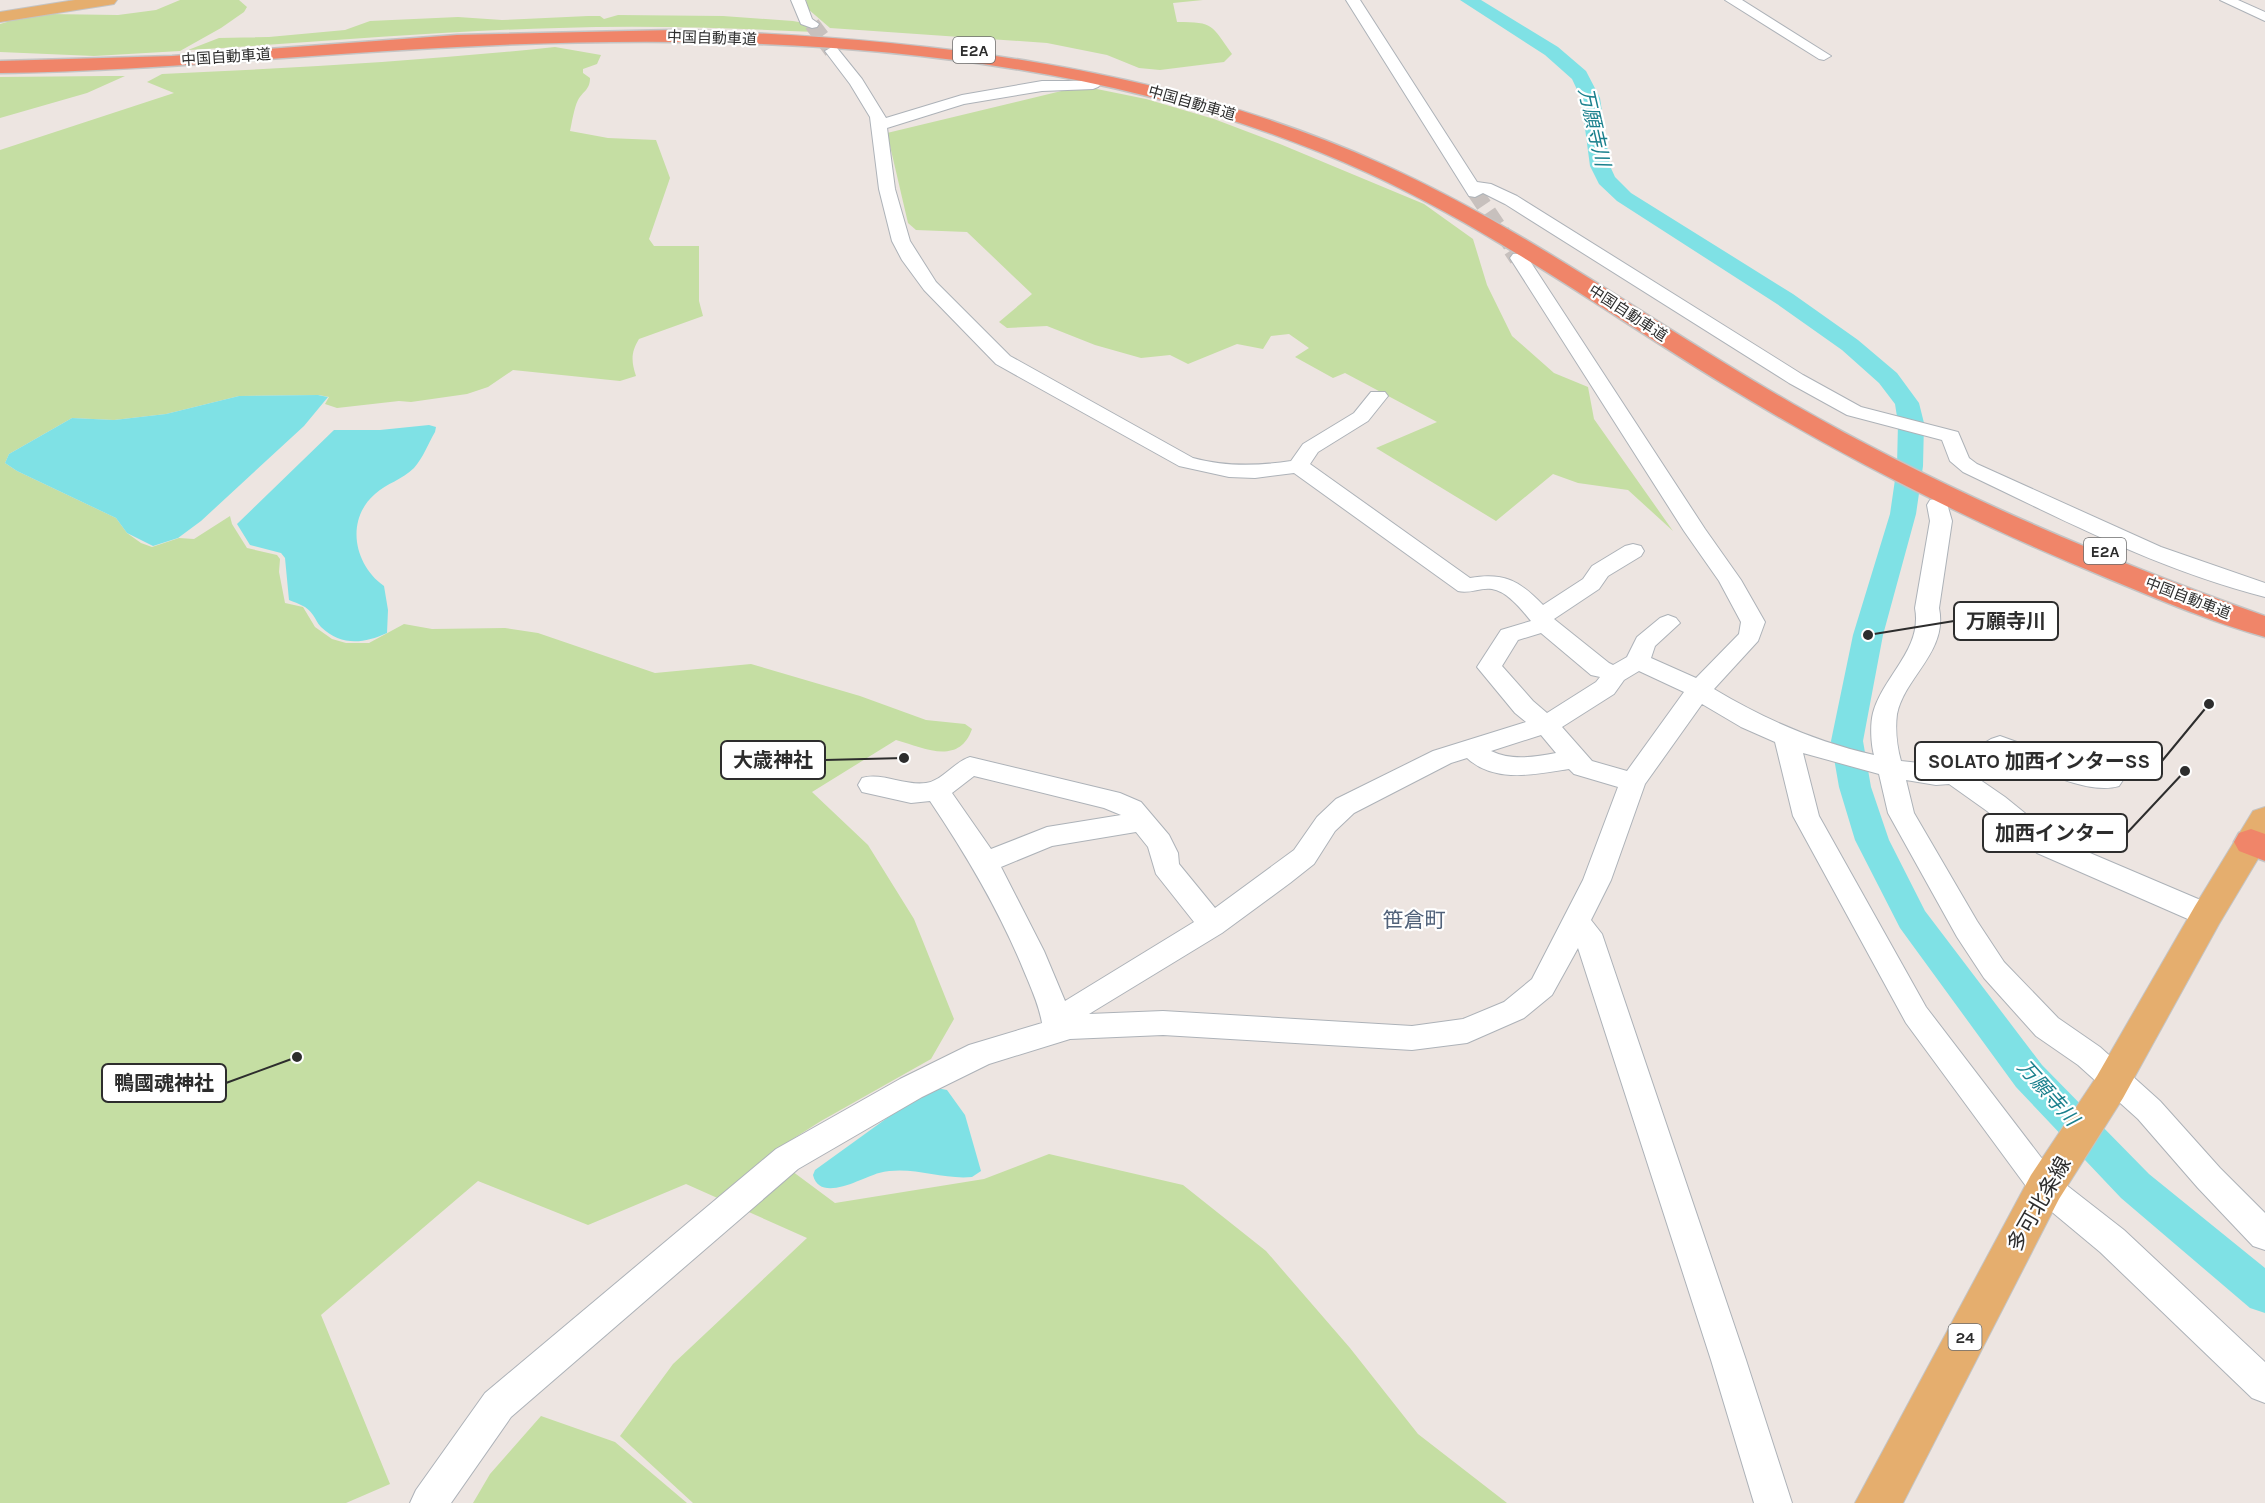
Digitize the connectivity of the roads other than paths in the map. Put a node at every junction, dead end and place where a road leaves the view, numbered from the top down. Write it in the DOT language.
graph roads {
  1 [pos="108,0"];
  2 [pos="798,0"];
  3 [pos="1353,0"];
  4 [pos="1732,0"];
  5 [pos="2227,0"];
  6 [pos="0,17"];
  7 [pos="2265,17"];
  8 [pos="812,24"];
  9 [pos="832,51"];
  10 [pos="1824,56"];
  11 [pos="0,60"];
  12 [pos="0,67"];
  13 [pos="1093,84"];
  14 [pos="879,125"];
  15 [pos="1519,258"];
  16 [pos="1378,396"];
  17 [pos="1858,432"];
  18 [pos="1298,466"];
  19 [pos="1946,494"];
  20 [pos="1634,551"];
  21 [pos="2131,562"];
  22 [pos="2265,590"];
  23 [pos="2265,607"];
  24 [pos="2265,612"];
  25 [pos="1543,620"];
  26 [pos="1668,623"];
  27 [pos="2265,627"];
  28 [pos="1626,668"];
  29 [pos="1699,689"];
  30 [pos="1546,725"];
  31 [pos="1795,740"];
  32 [pos="1471,747"];
  33 [pos="1579,764"];
  34 [pos="1884,767"];
  35 [pos="1953,774"];
  36 [pos="1518,779"];
  37 [pos="2110,780"];
  38 [pos="1632,782"];
  39 [pos="871,785"];
  40 [pos="938,791"];
  41 [pos="1142,821"];
  42 [pos="2262,839"];
  43 [pos="985,863"];
  44 [pos="2207,915"];
  45 [pos="1576,923"];
  46 [pos="1212,925"];
  47 [pos="1064,1028"];
  48 [pos="2112,1082"];
  49 [pos="2050,1181"];
  50 [pos="2265,1235"];
  51 [pos="2265,1386"];
  52 [pos="429,1503"];
  53 [pos="1773,1503"];
  54 [pos="1878,1503"];
  1 -- 6 [label="main road"];
  2 -- 8 [label="street"];
  3 -- 17 [label="street"];
  4 -- 10 [label="street"];
  5 -- 7 [label="street"];
  9 -- 14 [label="street"];
  11 -- 17 [label="highway, 中国自動車道 / E2A"];
  12 -- 17 [label="highway, 中国自動車道 / E2A"];
  13 -- 14 [label="street"];
  14 -- 18 [label="street"];
  15 -- 29 [label="street"];
  16 -- 18 [label="street"];
  17 -- 19 [label="highway, 中国自動車道 / E2A"];
  17 -- 22 [label="street"];
  18 -- 25 [label="street"];
  19 -- 21 [label="highway, 中国自動車道 / E2A"];
  19 -- 27 [label="highway, 中国自動車道 / E2A"];
  19 -- 34 [label="street"];
  20 -- 25 [label="street"];
  21 -- 23 [label="highway"];
  21 -- 24 [label="highway, 中国自動車道 / E2A"];
  25 -- 28 [label="street"];
  25 -- 30 [label="street"];
  26 -- 28 [label="street"];
  28 -- 29 [label="street"];
  28 -- 30 [label="street"];
  29 -- 31 [label="street"];
  29 -- 38 [label="street"];
  30 -- 32 [label="street"];
  30 -- 33 [label="street"];
  31 -- 34 [label="street"];
  31 -- 49 [label="street"];
  32 -- 33 [label="street"];
  32 -- 46 [label="street"];
  33 -- 36 [label="street"];
  33 -- 38 [label="street"];
  34 -- 35 [label="street"];
  34 -- 48 [label="street"];
  35 -- 37 [label="street"];
  35 -- 44 [label="street"];
  38 -- 45 [label="street"];
  39 -- 40 [label="street"];
  40 -- 41 [label="street"];
  40 -- 43 [label="street"];
  41 -- 43 [label="street"];
  41 -- 46 [label="street"];
  42 -- 44 [label="main road, 多可北条線 / 24"];
  43 -- 47 [label="street"];
  44 -- 48 [label="main road, 多可北条線 / 24"];
  45 -- 47 [label="street"];
  45 -- 53 [label="street"];
  46 -- 47 [label="street"];
  47 -- 52 [label="street"];
  48 -- 49 [label="main road, 多可北条線 / 24"];
  48 -- 50 [label="street"];
  49 -- 51 [label="street"];
  49 -- 54 [label="main road, 多可北条線 / 24"];
}
